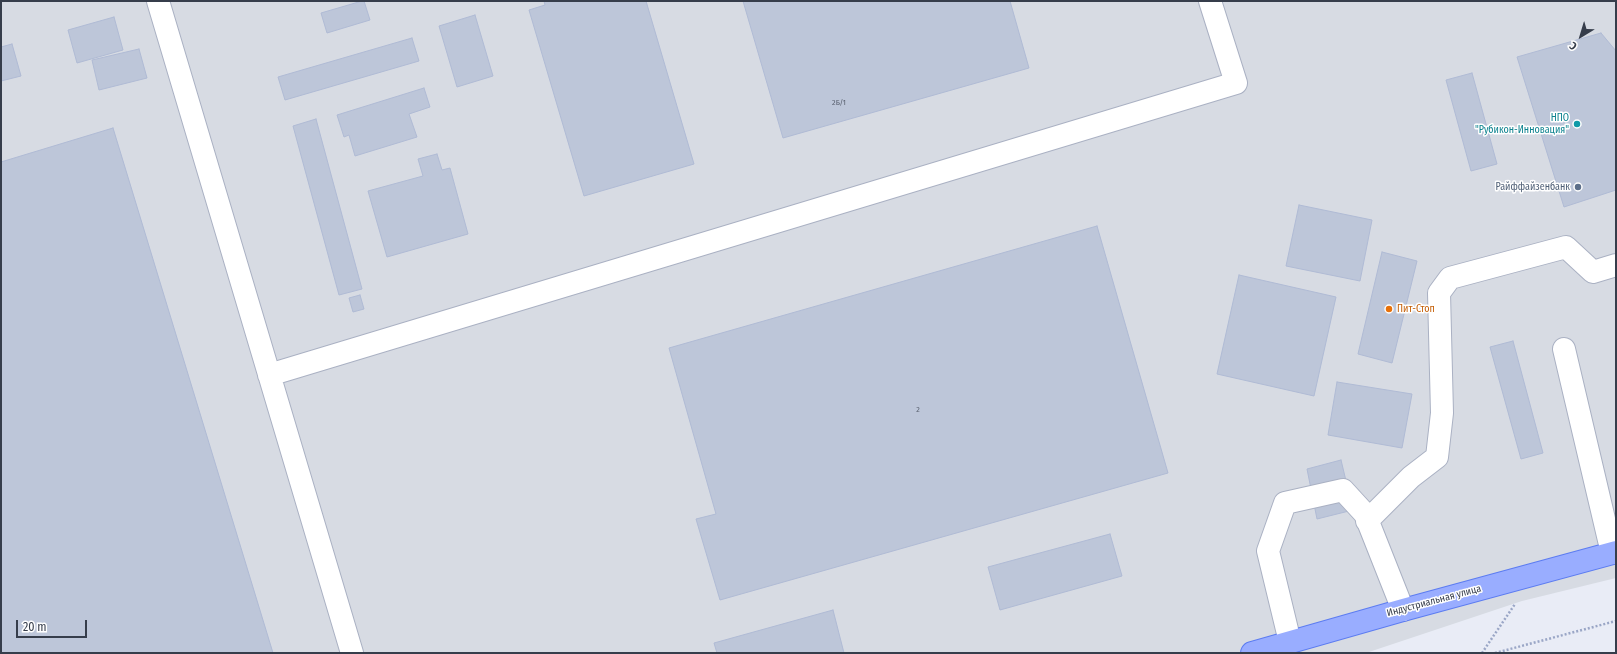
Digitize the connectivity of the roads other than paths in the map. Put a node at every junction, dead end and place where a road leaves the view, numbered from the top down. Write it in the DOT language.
graph roads {
  1 [pos="158,1"];
  2 [pos="1210,1"];
  3 [pos="1616,265"];
  4 [pos="1564,348"];
  5 [pos="269,375"];
  6 [pos="1367,521"];
  7 [pos="1614,553"];
  8 [pos="1403,610"];
  9 [pos="1290,642"];
  10 [pos="352,653"];
  11 [pos="1252,653"];
  1 -- 5 [label="street"];
  2 -- 5 [label="street"];
  3 -- 6 [label="street"];
  4 -- 7 [label="street"];
  5 -- 10 [label="street"];
  6 -- 8 [label="street"];
  6 -- 9 [label="street"];
  7 -- 8 [label="main road, Индустриальная улица"];
  8 -- 9 [label="main road, Индустриальная улица"];
  9 -- 11 [label="main road, Индустриальная улица"];
}
